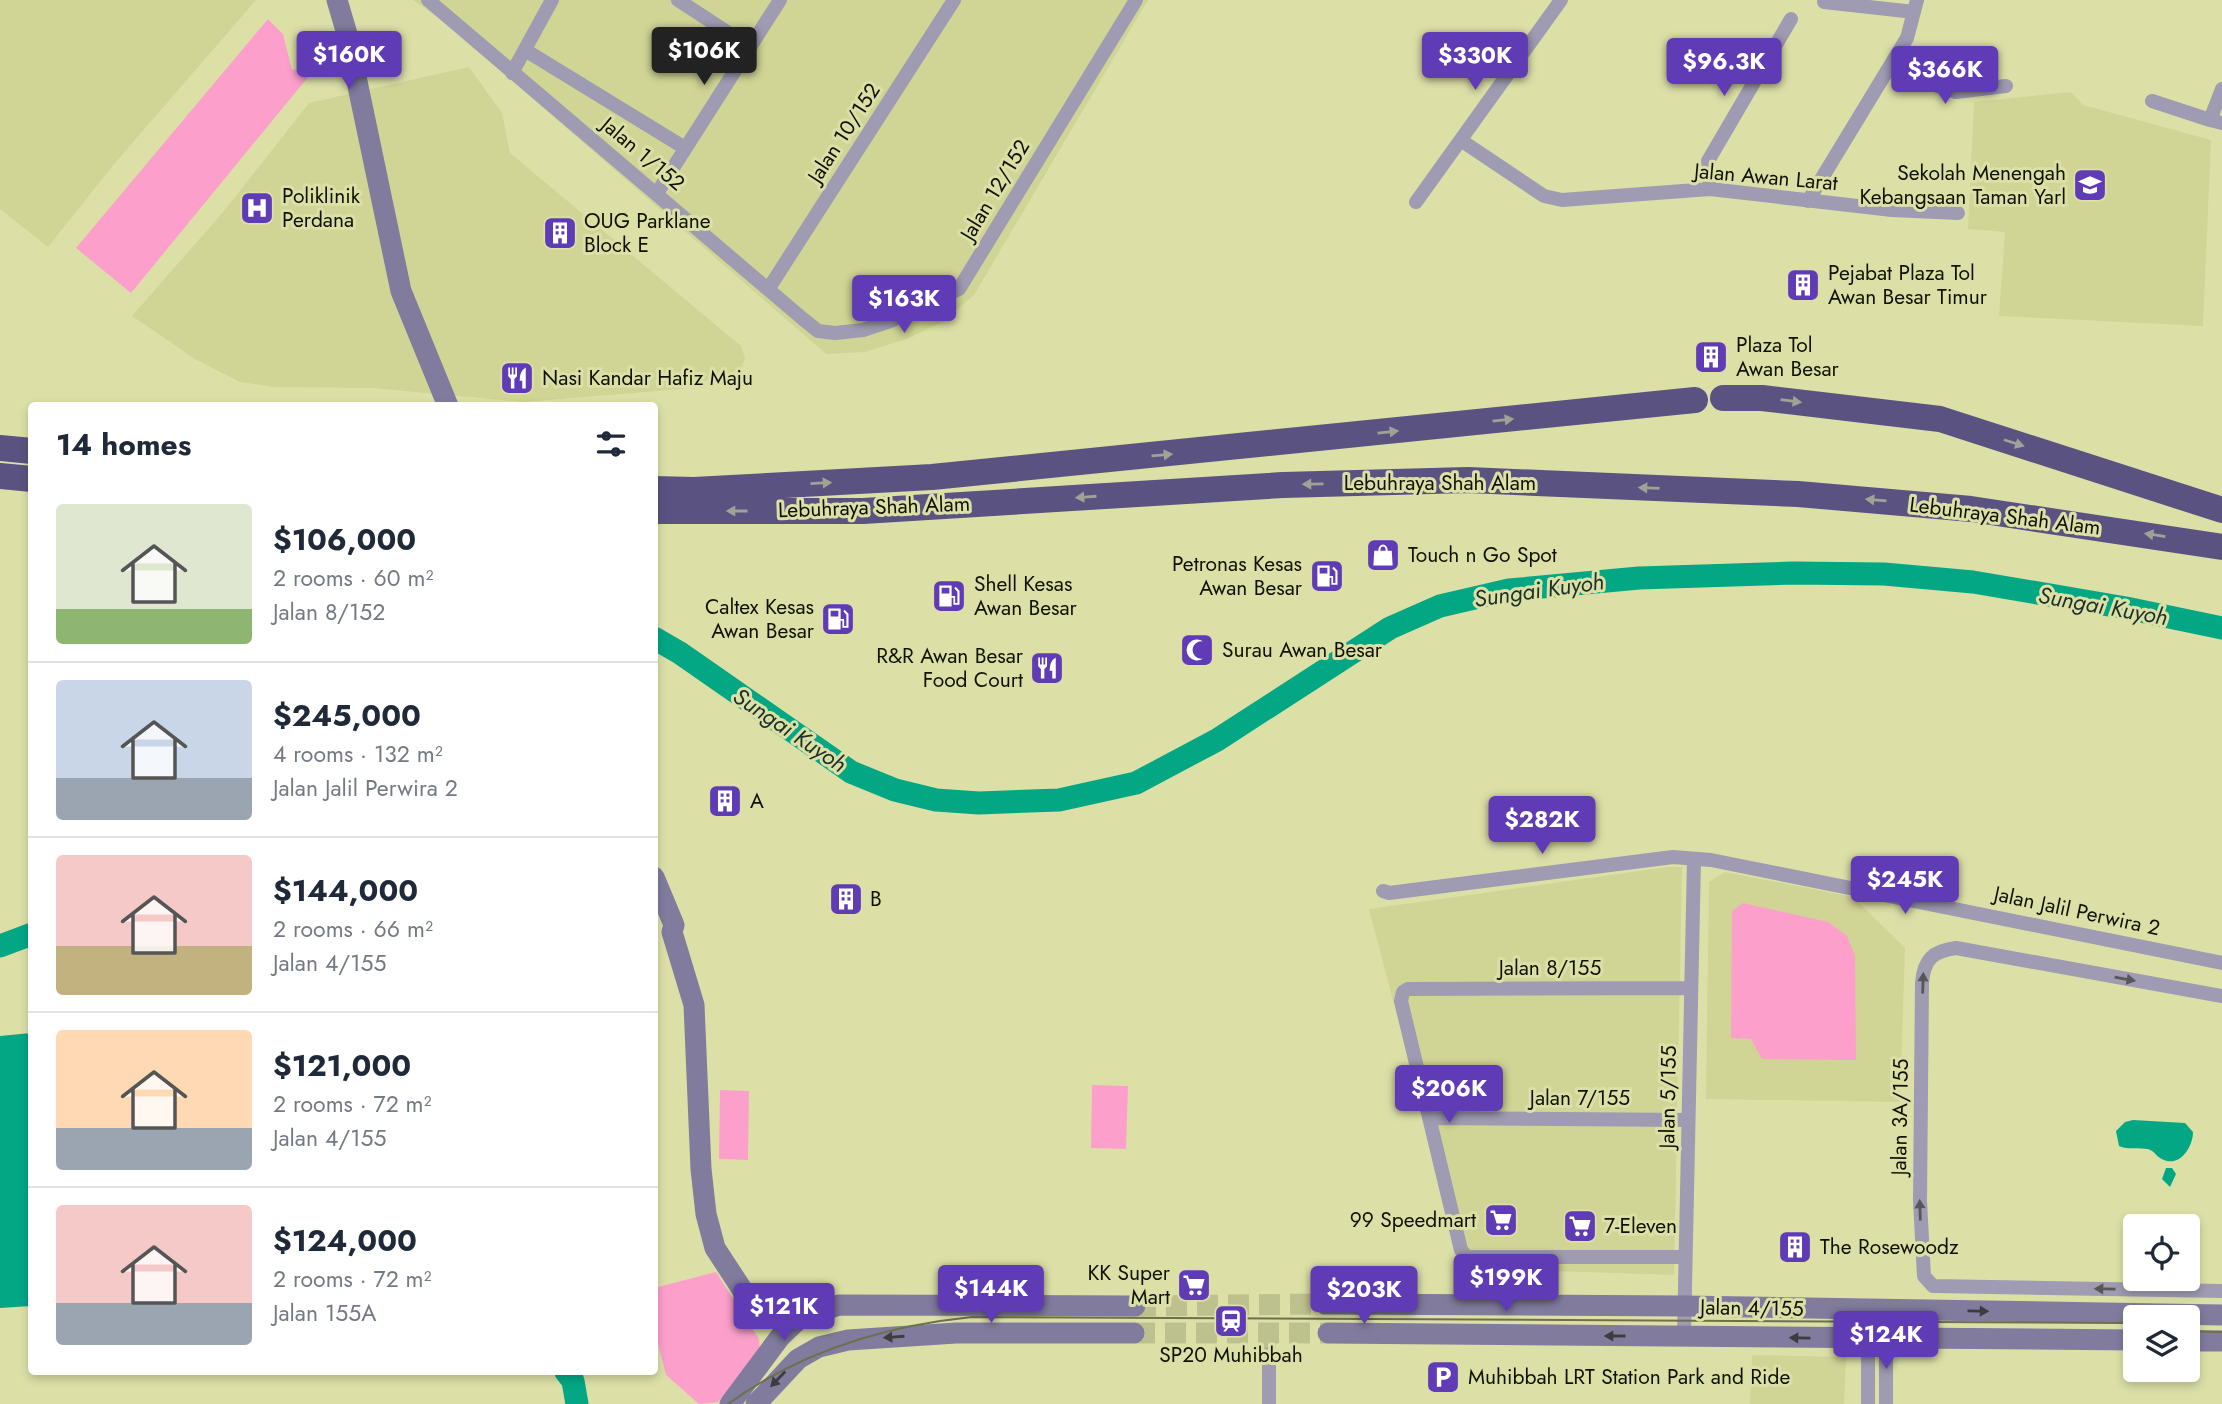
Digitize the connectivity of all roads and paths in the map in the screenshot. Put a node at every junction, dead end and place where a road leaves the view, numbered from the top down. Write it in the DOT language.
graph roads {
  1 [pos="337,0"];
  2 [pos="349,0"];
  3 [pos="428,0"];
  4 [pos="552,0"];
  5 [pos="678,0"];
  6 [pos="780,0"];
  7 [pos="954,0"];
  8 [pos="1136,0"];
  9 [pos="1561,0"];
  10 [pos="1824,2"];
  11 [pos="1916,6"];
  12 [pos="1791,19"];
  13 [pos="750,47"];
  14 [pos="525,50"];
  15 [pos="1888,69"];
  16 [pos="512,73"];
  17 [pos="2006,86"];
  18 [pos="2222,89"];
  19 [pos="2152,102"];
  20 [pos="2216,121"];
  21 [pos="1461,141"];
  22 [pos="685,148"];
  23 [pos="382,172"];
  24 [pos="1710,189"];
  25 [pos="657,192"];
  26 [pos="1808,201"];
  27 [pos="1416,202"];
  28 [pos="1958,213"];
  29 [pos="769,288"];
  30 [pos="835,333"];
  31 [pos="437,369"];
  32 [pos="1723,398"];
  33 [pos="1695,400"];
  34 [pos="447,402"];
  35 [pos="458,402"];
  36 [pos="0,448"];
  37 [pos="28,451"];
  38 [pos="0,476"];
  39 [pos="28,479"];
  40 [pos="658,489"];
  41 [pos="2222,510"];
  42 [pos="658,511"];
  43 [pos="2222,547"];
  44 [pos="1694,859"];
  45 [pos="658,890"];
  46 [pos="1383,891"];
  47 [pos="658,907"];
  48 [pos="669,925"];
  49 [pos="2222,963"];
  50 [pos="1691,988"];
  51 [pos="2222,996"];
  52 [pos="1430,1118"];
  53 [pos="1688,1120"];
  54 [pos="1685,1257"];
  55 [pos="2222,1291"];
  56 [pos="1325,1304"];
  57 [pos="1135,1306"];
  58 [pos="1684,1306"];
  59 [pos="1877,1310"];
  60 [pos="2222,1315"];
  61 [pos="800,1318"];
  62 [pos="1134,1333"];
  63 [pos="1328,1333"];
  64 [pos="1684,1336"];
  65 [pos="1877,1338"];
  66 [pos="2123,1340"];
  67 [pos="2200,1341"];
  68 [pos="2222,1341"];
  69 [pos="1269,1354"];
  70 [pos="730,1404"];
  71 [pos="756,1404"];
  72 [pos="1269,1404"];
  73 [pos="1868,1404"];
  74 [pos="1886,1404"];
  1 -- 23 [label="street"];
  2 -- 23 [label="street"];
  3 -- 16 [label="street, Jalan 1/152"];
  4 -- 14 [label="street"];
  5 -- 13 [label="street"];
  6 -- 13 [label="street"];
  7 -- 29 [label="street, Jalan 10/152"];
  8 -- 30 [label="street, Jalan 12/152"];
  9 -- 21 [label="street"];
  10 -- 11 [label="street"];
  11 -- 15 [label="street"];
  12 -- 24 [label="street"];
  13 -- 22 [label="street"];
  14 -- 16 [label="street"];
  14 -- 22 [label="street"];
  15 -- 17 [label="street"];
  15 -- 26 [label="street"];
  16 -- 25 [label="street, Jalan 1/152"];
  18 -- 20 [label="street"];
  19 -- 20 [label="street"];
  21 -- 24 [label="street, Jalan Awan Larat"];
  21 -- 27 [label="street"];
  22 -- 25 [label="street"];
  23 -- 31 [label="street"];
  24 -- 26 [label="street, Jalan Awan Larat"];
  25 -- 29 [label="street, Jalan 1/152"];
  26 -- 28 [label="street, Jalan Awan Larat"];
  29 -- 30 [label="street, Jalan 1/152"];
  31 -- 34 [label="street"];
  31 -- 35 [label="street"];
  32 -- 41 [label="highway, one-way"];
  40 -- 33 [label="highway, Lebuhraya Shah Alam, one-way"];
  36 -- 37 [label="highway"];
  38 -- 39 [label="highway"];
  43 -- 42 [label="highway, Lebuhraya Shah Alam, one-way"];
  44 -- 46 [label="street, Jalan Jalil Perwira 2"];
  44 -- 49 [label="street, Jalan Jalil Perwira 2"];
  44 -- 50 [label="street, Jalan 5/155"];
  45 -- 48 [label="street"];
  47 -- 48 [label="street"];
  48 -- 61 [label="street"];
  50 -- 52 [label="street, Jalan 8/155"];
  50 -- 53 [label="street, Jalan 5/155"];
  55 -- 51 [label="street, Jalan 3A/155, one-way"];
  52 -- 53 [label="street, Jalan 7/155"];
  52 -- 54 [label="street"];
  53 -- 54 [label="street, Jalan 5/155"];
  54 -- 58 [label="street, Jalan 5/155"];
  56 -- 58 [label="street, Jalan 4/155"];
  57 -- 61 [label="street"];
  58 -- 59 [label="street, Jalan 4/155"];
  58 -- 64 [label="street, Jalan 5/155"];
  59 -- 60 [label="street, Jalan 4/155, one-way"];
  59 -- 65 [label="street"];
  61 -- 70 [label="street"];
  62 -- 71 [label="street, one-way"];
  64 -- 63 [label="street, Jalan 4/155, one-way"];
  65 -- 64 [label="street, Jalan 4/155, one-way"];
  65 -- 66 [label="street, Jalan 4/155"];
  65 -- 73 [label="street"];
  65 -- 74 [label="street"];
  67 -- 68 [label="street"];
  69 -- 72 [label="street"];
}
